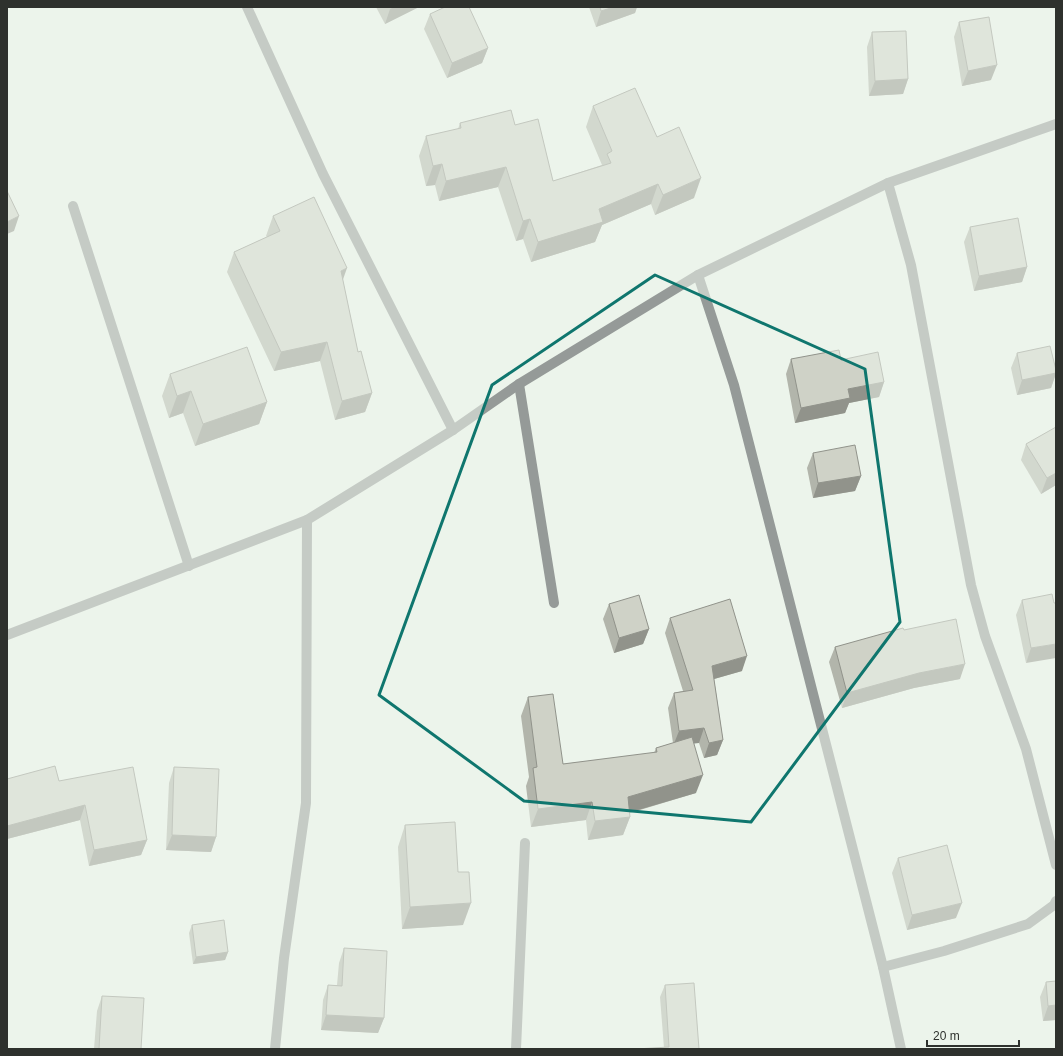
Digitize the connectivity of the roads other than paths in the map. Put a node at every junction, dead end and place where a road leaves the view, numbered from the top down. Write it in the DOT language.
graph roads {
  1 [pos="248,7"];
  2 [pos="1056,124"];
  3 [pos="888,182"];
  4 [pos="73,206"];
  5 [pos="698,274"];
  6 [pos="519,384"];
  7 [pos="453,430"];
  8 [pos="307,520"];
  9 [pos="188,566"];
  10 [pos="554,603"];
  11 [pos="7,635"];
  12 [pos="525,843"];
  13 [pos="1056,865"];
  14 [pos="1056,900"];
  15 [pos="883,967"];
  16 [pos="275,1049"];
  17 [pos="516,1049"];
  18 [pos="901,1049"];
  1 -- 7 [label="street"];
  2 -- 3 [label="street"];
  3 -- 5 [label="street"];
  3 -- 13 [label="street"];
  4 -- 9 [label="street"];
  5 -- 6 [label="street"];
  5 -- 15 [label="street"];
  6 -- 7 [label="street"];
  6 -- 10 [label="street"];
  7 -- 8 [label="street"];
  8 -- 9 [label="street"];
  8 -- 16 [label="street"];
  9 -- 11 [label="street"];
  12 -- 17 [label="street"];
  14 -- 15 [label="street"];
  15 -- 18 [label="street"];
}
